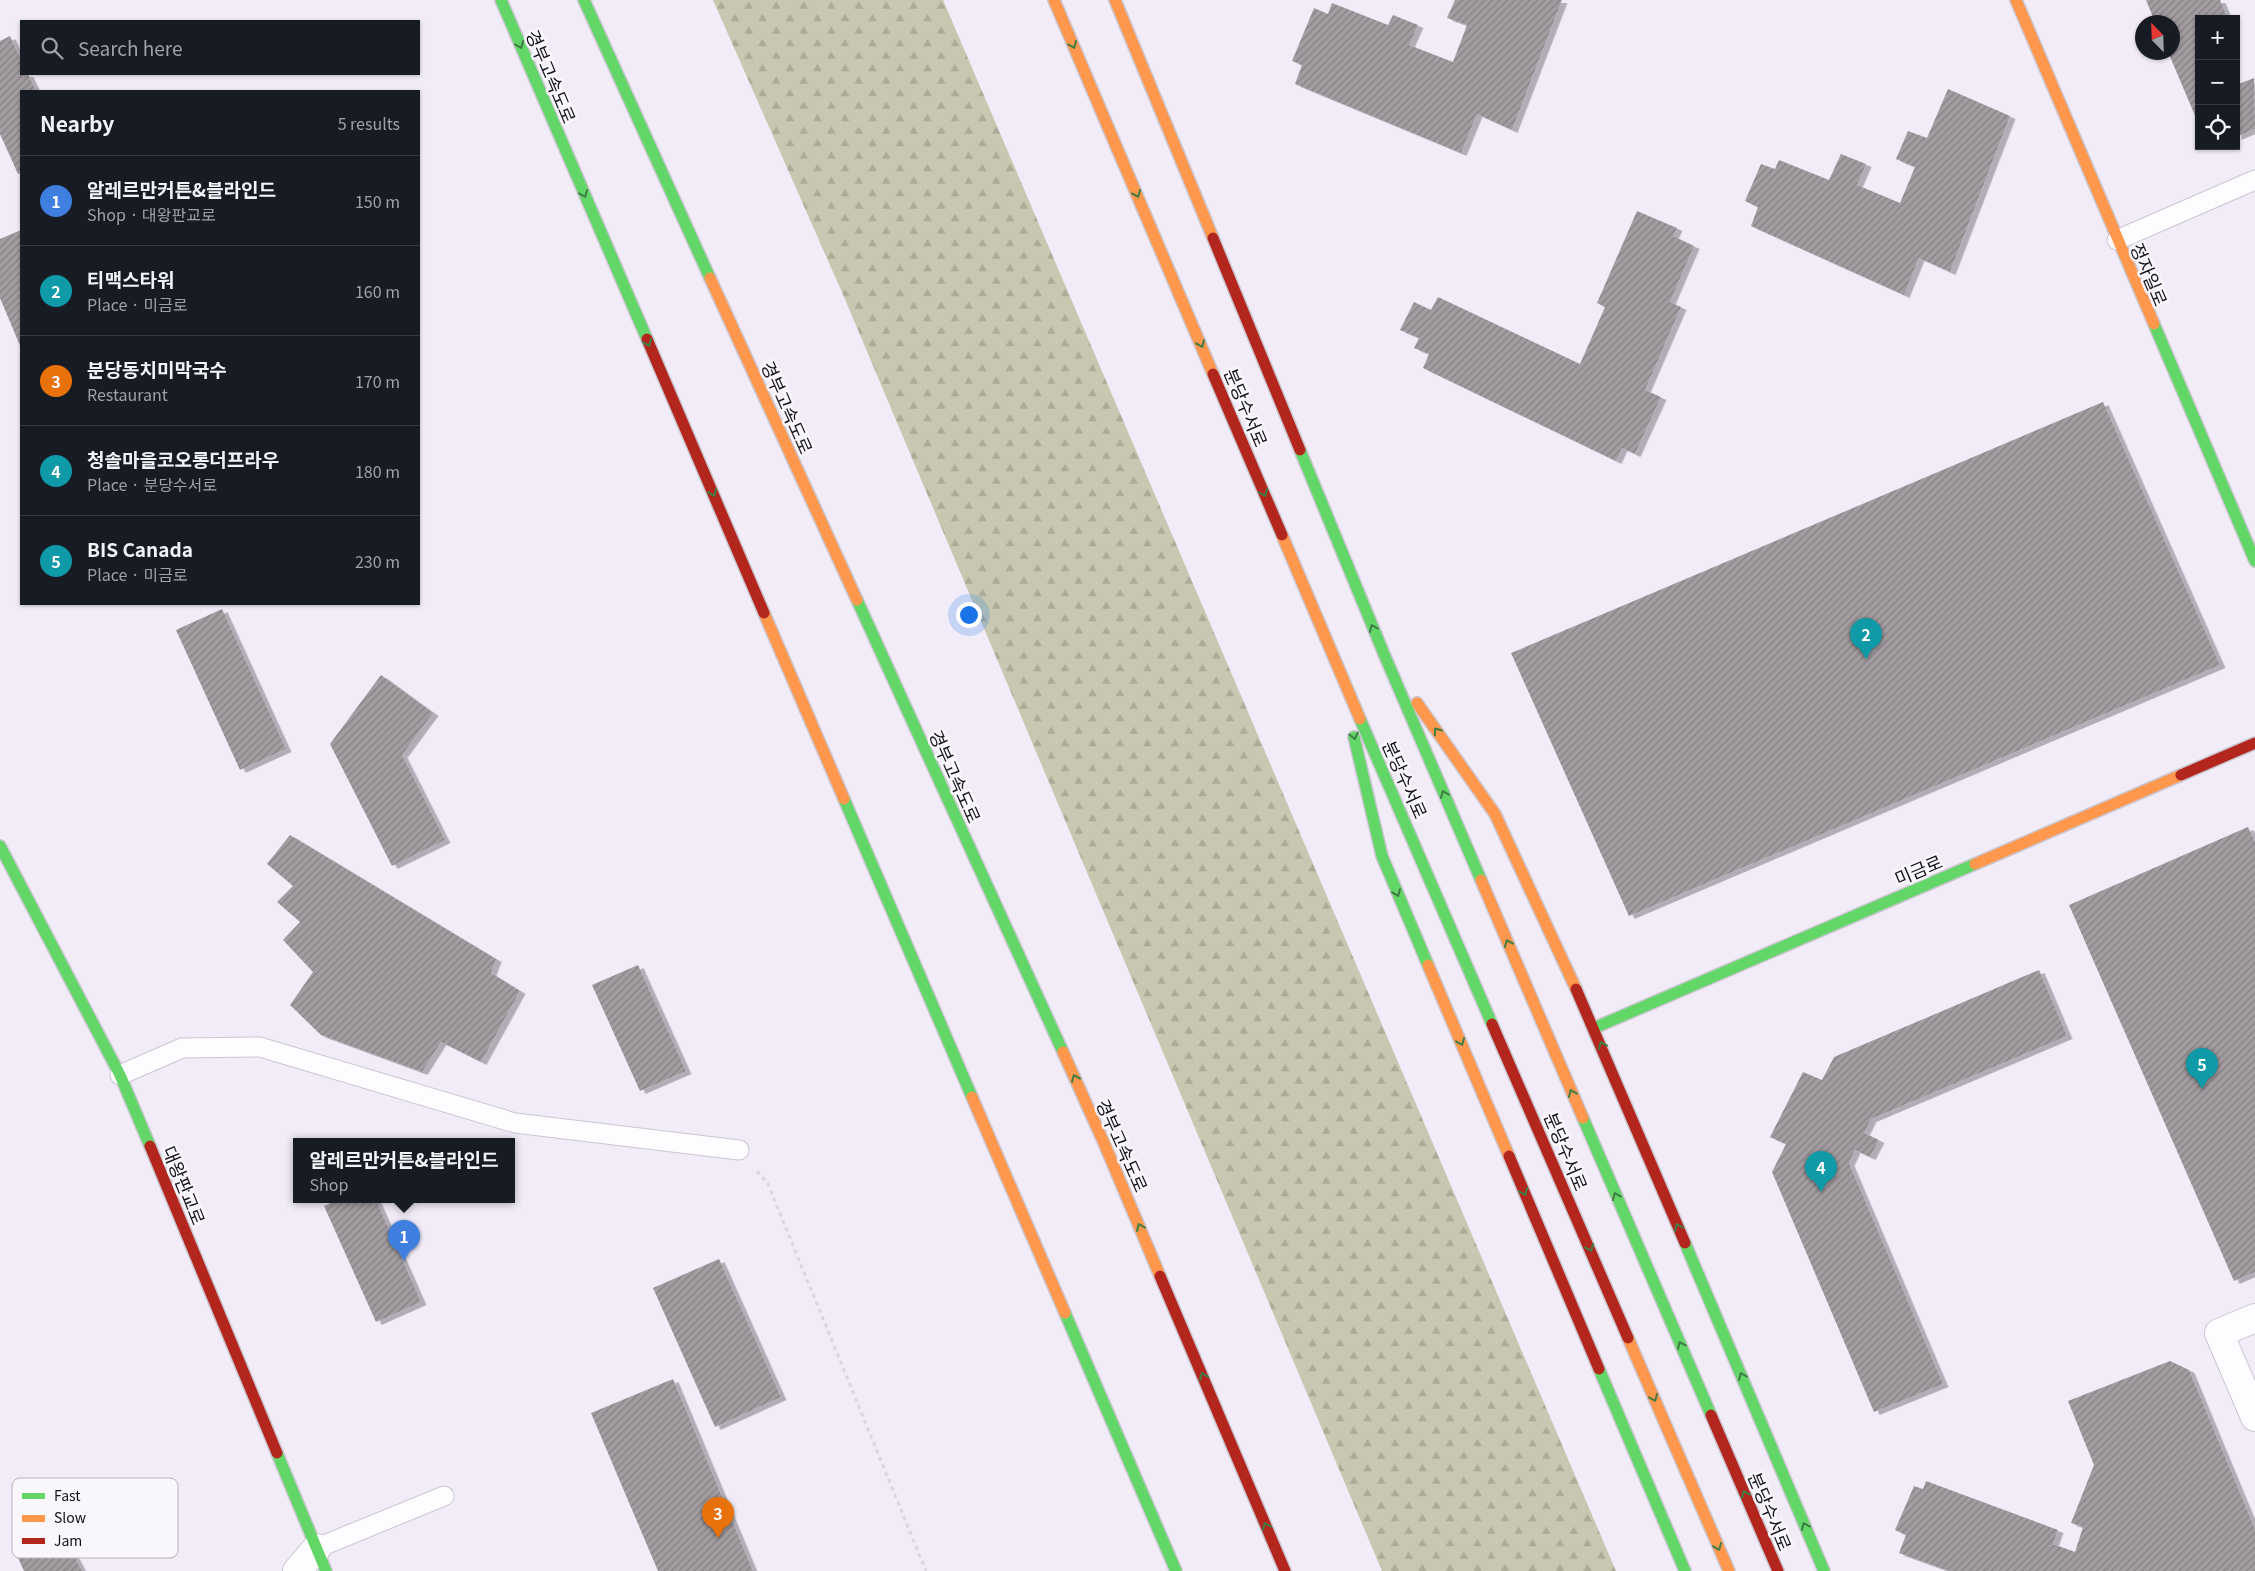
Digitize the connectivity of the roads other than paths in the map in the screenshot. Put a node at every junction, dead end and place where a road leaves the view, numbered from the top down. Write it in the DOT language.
graph roads {
  1 [pos="501,0"];
  2 [pos="584,0"];
  3 [pos="1054,0"];
  4 [pos="1115,0"];
  5 [pos="2016,0"];
  6 [pos="2255,180"];
  7 [pos="2117,240"];
  8 [pos="2255,561"];
  9 [pos="1384,654"];
  10 [pos="1340,672"];
  11 [pos="2255,743"];
  12 [pos="0,846"];
  13 [pos="1594,1028"];
  14 [pos="120,1075"];
  15 [pos="739,1150"];
  16 [pos="2255,1318"];
  17 [pos="2255,1417"];
  18 [pos="444,1496"];
  19 [pos="321,1563"];
  20 [pos="297,1571"];
  21 [pos="333,1571"];
  22 [pos="1176,1571"];
  23 [pos="1285,1571"];
  24 [pos="1685,1571"];
  25 [pos="1729,1571"];
  26 [pos="1778,1571"];
  27 [pos="1824,1571"];
  1 -- 22 [label="main road, 경부고속도로, one-way"];
  23 -- 2 [label="main road, 경부고속도로, one-way"];
  3 -- 10 [label="main road, 분당수서로, one-way"];
  9 -- 4 [label="main road, 분당수서로, one-way"];
  5 -- 7 [label="main road, 정자일로"];
  6 -- 7 [label="lane"];
  7 -- 8 [label="main road, 정자일로"];
  13 -- 9 [label="main road, one-way"];
  26 -- 9 [label="main road, 분당수서로, one-way"];
  10 -- 24 [label="main road, one-way"];
  10 -- 25 [label="main road, 분당수서로, one-way"];
  11 -- 13 [label="main road, 미금로"];
  12 -- 14 [label="main road, 대왕판교로"];
  27 -- 13 [label="main road, one-way"];
  14 -- 15 [label="lane"];
  14 -- 19 [label="main road, 대왕판교로"];
  16 -- 17 [label="street"];
  18 -- 19 [label="lane"];
  19 -- 20 [label="street"];
  19 -- 21 [label="main road, 대왕판교로"];
}
